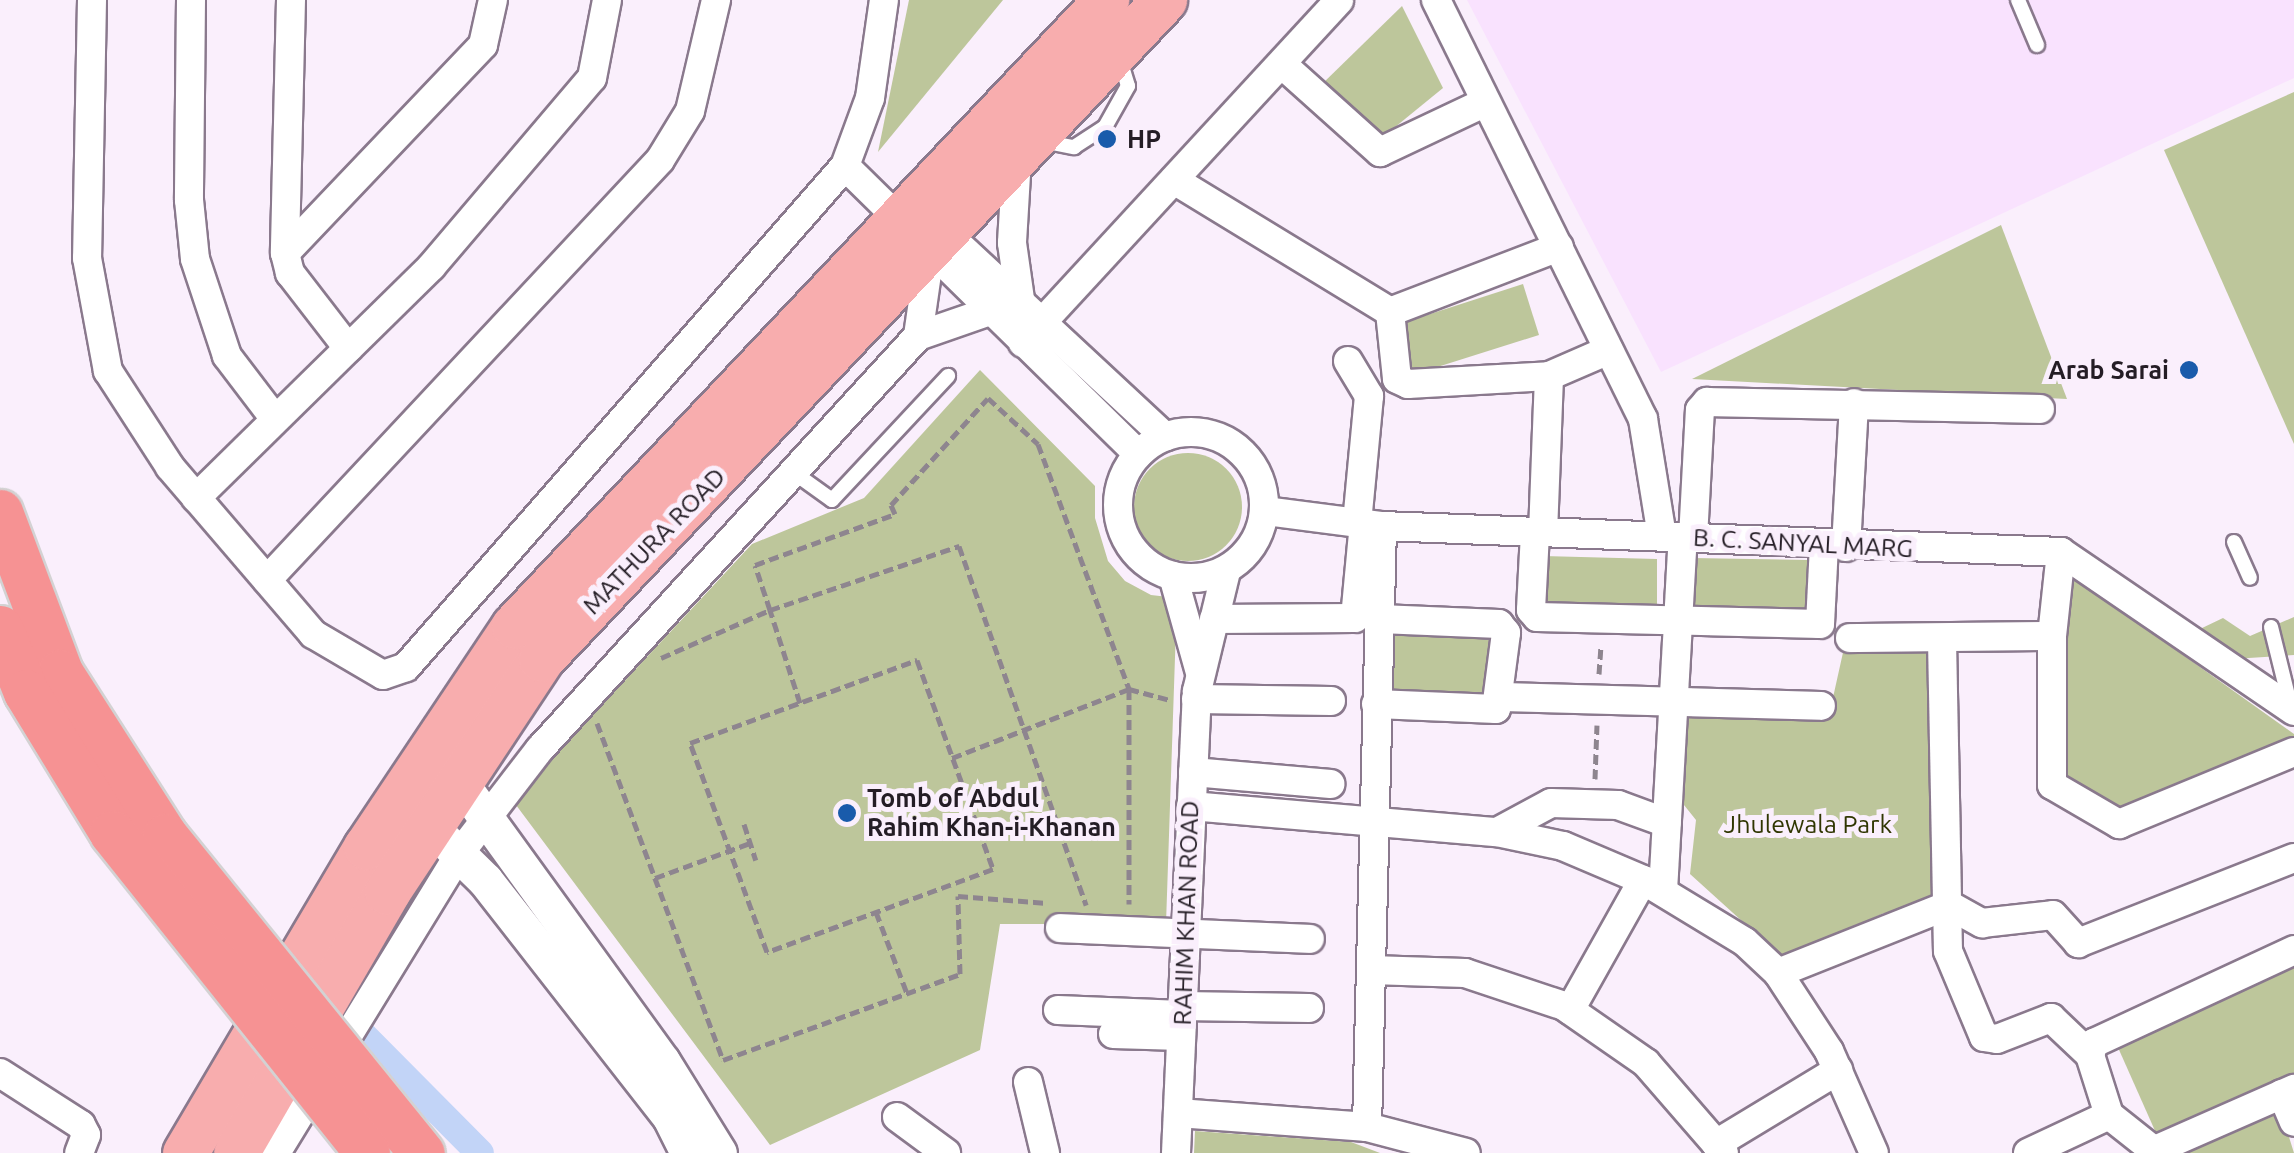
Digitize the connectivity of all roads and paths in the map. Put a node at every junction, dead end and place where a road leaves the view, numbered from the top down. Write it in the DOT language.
graph roads {
  1 [pos="92,0"];
  2 [pos="192,0"];
  3 [pos="291,0"];
  4 [pos="493,0"];
  5 [pos="606,0"];
  6 [pos="716,0"];
  7 [pos="884,0"];
  8 [pos="1106,0"];
  9 [pos="1164,0"];
  10 [pos="1339,0"];
  11 [pos="1436,0"];
  12 [pos="2018,0"];
  13 [pos="2036,45"];
  14 [pos="1284,66"];
  15 [pos="1486,102"];
  16 [pos="1027,148"];
  17 [pos="845,166"];
  18 [pos="1174,180"];
  19 [pos="922,228"];
  20 [pos="1559,247"];
  21 [pos="285,253"];
  22 [pos="990,311"];
  23 [pos="1390,312"];
  24 [pos="1028,325"];
  25 [pos="918,336"];
  26 [pos="348,348"];
  27 [pos="1609,350"];
  28 [pos="1348,361"];
  29 [pos="948,376"];
  30 [pos="1549,376"];
  31 [pos="1854,403"];
  32 [pos="2040,409"];
  33 [pos="276,419"];
  34 [pos="1164,437"];
  35 [pos="1138,454"];
  36 [pos="793,472"];
  37 [pos="196,498"];
  38 [pos="1265,511"];
  39 [pos="0,512"];
  40 [pos="1368,524"];
  41 [pos="1539,533"];
  42 [pos="1680,537"];
  43 [pos="2234,542"];
  44 [pos="1835,546"];
  45 [pos="2061,552"];
  46 [pos="1226,571"];
  47 [pos="1173,576"];
  48 [pos="2250,578"];
  49 [pos="266,580"];
  50 [pos="770,610"];
  51 [pos="1214,619"];
  52 [pos="1678,619"];
  53 [pos="1380,620"];
  54 [pos="2272,627"];
  55 [pos="0,628"];
  56 [pos="2052,636"];
  57 [pos="1850,638"];
  58 [pos="1942,640"];
  59 [pos="648,664"];
  60 [pos="1198,688"];
  61 [pos="1129,689"];
  62 [pos="1503,696"];
  63 [pos="1331,701"];
  64 [pos="800,703"];
  65 [pos="1376,704"];
  66 [pos="1674,706"];
  67 [pos="1822,706"];
  68 [pos="2293,709"];
  69 [pos="595,718"];
  70 [pos="1025,730"];
  71 [pos="2294,752"];
  72 [pos="952,758"];
  73 [pos="1192,772"];
  74 [pos="460,782"];
  75 [pos="1191,806"];
  76 [pos="1304,815"];
  77 [pos="486,820"];
  78 [pos="1372,821"];
  79 [pos="1666,823"];
  80 [pos="744,824"];
  81 [pos="1497,832"];
  82 [pos="445,840"];
  83 [pos="750,843"];
  84 [pos="730,851"];
  85 [pos="2294,858"];
  86 [pos="756,860"];
  87 [pos="655,878"];
  88 [pos="1653,886"];
  89 [pos="402,906"];
  90 [pos="1086,906"];
  91 [pos="1101,906"];
  92 [pos="1115,906"];
  93 [pos="1949,906"];
  94 [pos="876,912"];
  95 [pos="1059,912"];
  96 [pos="1186,934"];
  97 [pos="1310,939"];
  98 [pos="2294,950"];
  99 [pos="1370,970"];
  100 [pos="1778,973"];
  101 [pos="907,993"];
  102 [pos="1309,1008"];
  103 [pos="1058,1010"];
  104 [pos="1570,1010"];
  105 [pos="1182,1019"];
  106 [pos="1113,1034"];
  107 [pos="2090,1055"];
  108 [pos="1838,1070"];
  109 [pos="0,1074"];
  110 [pos="2288,1092"];
  111 [pos="1178,1113"];
  112 [pos="2109,1115"];
  113 [pos="897,1117"];
  114 [pos="2294,1122"];
  115 [pos="1367,1126"];
  116 [pos="195,1135"];
  117 [pos="1720,1149"];
  118 [pos="2156,1151"];
  119 [pos="79,1153"];
  120 [pos="236,1153"];
  121 [pos="276,1153"];
  122 [pos="368,1153"];
  123 [pos="422,1153"];
  124 [pos="688,1153"];
  125 [pos="719,1153"];
  126 [pos="946,1153"];
  127 [pos="1046,1153"];
  128 [pos="1059,1153"];
  129 [pos="1176,1153"];
  130 [pos="1466,1153"];
  131 [pos="1874,1153"];
  132 [pos="2028,1153"];
  1 -- 37 [label="street"];
  2 -- 33 [label="street"];
  3 -- 21 [label="street"];
  4 -- 21 [label="street"];
  5 -- 26 [label="street"];
  6 -- 49 [label="street"];
  7 -- 17 [label="street"];
  8 -- 19 [label="main road, MATHURA ROAD"];
  9 -- 16 [label="main road, MATHURA ROAD"];
  10 -- 14 [label="street"];
  11 -- 15 [label="street"];
  12 -- 13 [label="lane"];
  14 -- 15 [label="street"];
  14 -- 18 [label="street"];
  15 -- 20 [label="street"];
  16 -- 19 [label="main road, MATHURA ROAD"];
  16 -- 24 [label="street"];
  17 -- 19 [label="street"];
  17 -- 49 [label="street"];
  18 -- 23 [label="street"];
  18 -- 24 [label="street"];
  19 -- 22 [label="street"];
  19 -- 24 [label="street"];
  19 -- 25 [label="street"];
  19 -- 74 [label="main road, MATHURA ROAD"];
  19 -- 116 [label="main road, MATHURA ROAD, bridge"];
  20 -- 23 [label="street"];
  20 -- 27 [label="street"];
  21 -- 26 [label="street"];
  22 -- 24 [label="street"];
  22 -- 25 [label="street"];
  23 -- 30 [label="street"];
  24 -- 34 [label="street"];
  24 -- 35 [label="street"];
  25 -- 36 [label="street"];
  26 -- 33 [label="street"];
  27 -- 30 [label="street"];
  27 -- 42 [label="street"];
  28 -- 40 [label="street"];
  29 -- 36 [label="lane"];
  30 -- 41 [label="street"];
  31 -- 32 [label="street"];
  31 -- 42 [label="street"];
  31 -- 44 [label="street"];
  33 -- 37 [label="street"];
  34 -- 35 [label="street"];
  34 -- 38 [label="street"];
  35 -- 47 [label="street"];
  36 -- 77 [label="street"];
  37 -- 49 [label="street"];
  38 -- 40 [label="street, B. C. SANYAL MARG"];
  38 -- 46 [label="street"];
  39 -- 123 [label="highway, bridge"];
  40 -- 41 [label="street, B. C. SANYAL MARG"];
  40 -- 51 [label="street"];
  40 -- 53 [label="street"];
  41 -- 42 [label="street, B. C. SANYAL MARG"];
  41 -- 52 [label="street"];
  42 -- 44 [label="street, B. C. SANYAL MARG"];
  42 -- 52 [label="street"];
  43 -- 48 [label="lane"];
  44 -- 45 [label="street, B. C. SANYAL MARG"];
  44 -- 52 [label="street"];
  45 -- 56 [label="street"];
  45 -- 68 [label="street"];
  46 -- 47 [label="street"];
  46 -- 51 [label="street, RAHIM KHAN ROAD"];
  47 -- 60 [label="street, RAHIM KHAN ROAD"];
  50 -- 59 [label="path"];
  50 -- 61 [label="path"];
  50 -- 64 [label="path"];
  50 -- 70 [label="path"];
  51 -- 60 [label="street, RAHIM KHAN ROAD"];
  52 -- 66 [label="street"];
  53 -- 62 [label="street"];
  53 -- 65 [label="street"];
  54 -- 68 [label="lane"];
  55 -- 122 [label="highway, bridge"];
  56 -- 58 [label="street"];
  56 -- 71 [label="street"];
  57 -- 58 [label="street"];
  58 -- 93 [label="street"];
  60 -- 61 [label="path"];
  60 -- 63 [label="street"];
  60 -- 73 [label="street, RAHIM KHAN ROAD"];
  61 -- 70 [label="path"];
  61 -- 92 [label="path"];
  62 -- 65 [label="street"];
  62 -- 66 [label="street"];
  64 -- 72 [label="path"];
  64 -- 84 [label="path"];
  65 -- 78 [label="street"];
  66 -- 67 [label="street"];
  66 -- 79 [label="street"];
  69 -- 87 [label="path"];
  70 -- 72 [label="path"];
  70 -- 90 [label="path"];
  72 -- 94 [label="path"];
  73 -- 75 [label="street, RAHIM KHAN ROAD"];
  73 -- 76 [label="street"];
  74 -- 77 [label="street"];
  74 -- 82 [label="main road, MATHURA ROAD"];
  75 -- 76 [label="street"];
  75 -- 96 [label="street, RAHIM KHAN ROAD"];
  76 -- 78 [label="street"];
  77 -- 82 [label="street"];
  77 -- 125 [label="street"];
  78 -- 81 [label="street"];
  78 -- 99 [label="street"];
  79 -- 81 [label="street"];
  79 -- 88 [label="street"];
  80 -- 83 [label="path"];
  81 -- 88 [label="street"];
  82 -- 89 [label="main road, MATHURA ROAD"];
  82 -- 124 [label="street"];
  83 -- 84 [label="path"];
  83 -- 86 [label="path"];
  84 -- 87 [label="path"];
  84 -- 94 [label="path"];
  85 -- 93 [label="street"];
  87 -- 101 [label="path"];
  88 -- 100 [label="street"];
  88 -- 104 [label="street"];
  89 -- 120 [label="main road, MATHURA ROAD, bridge"];
  89 -- 121 [label="street, bridge"];
  90 -- 91 [label="path"];
  90 -- 95 [label="path"];
  93 -- 100 [label="street"];
  93 -- 107 [label="street"];
  94 -- 101 [label="path"];
  95 -- 96 [label="street"];
  95 -- 101 [label="path"];
  96 -- 97 [label="street"];
  96 -- 105 [label="street, RAHIM KHAN ROAD"];
  98 -- 107 [label="street"];
  99 -- 104 [label="street"];
  99 -- 115 [label="street"];
  100 -- 108 [label="street"];
  102 -- 105 [label="street"];
  103 -- 105 [label="street"];
  104 -- 117 [label="street"];
  105 -- 106 [label="street"];
  105 -- 111 [label="street, RAHIM KHAN ROAD"];
  107 -- 112 [label="street"];
  108 -- 117 [label="street"];
  108 -- 131 [label="street"];
  109 -- 119 [label="street"];
  110 -- 114 [label="street"];
  110 -- 118 [label="street"];
  111 -- 115 [label="street"];
  111 -- 129 [label="street, RAHIM KHAN ROAD"];
  112 -- 118 [label="street"];
  112 -- 132 [label="street"];
  113 -- 126 [label="street"];
  115 -- 130 [label="street"];
  127 -- 128 [label="street"];
}
